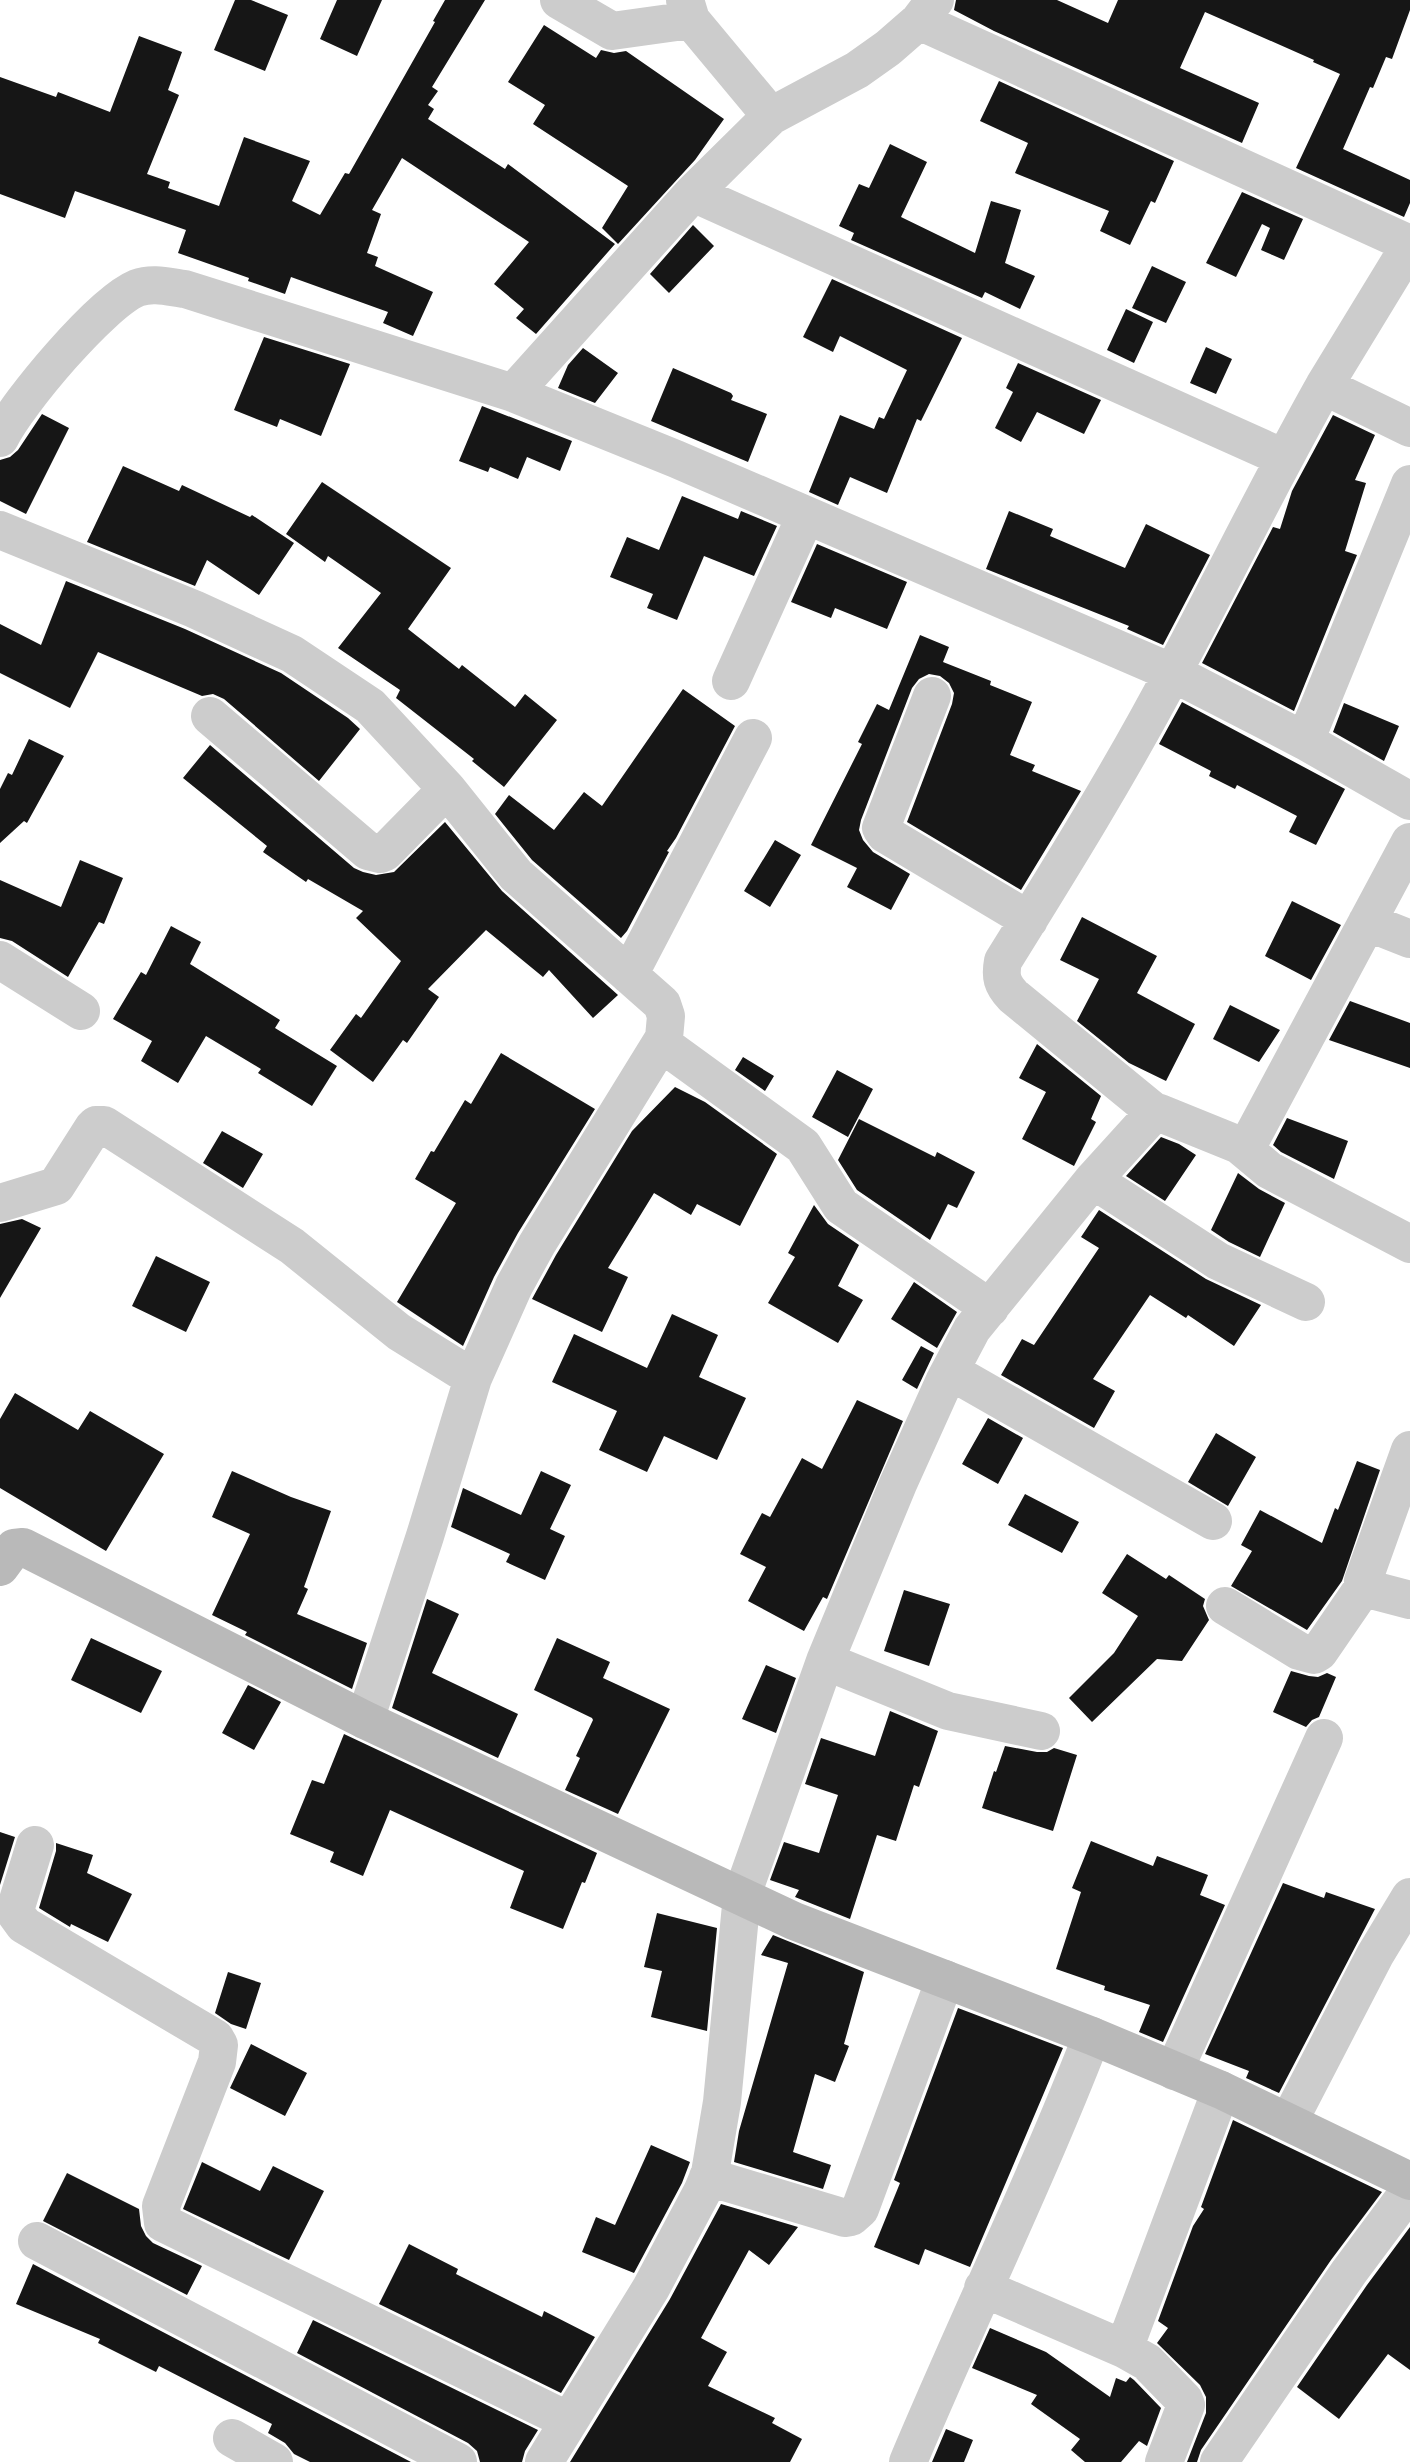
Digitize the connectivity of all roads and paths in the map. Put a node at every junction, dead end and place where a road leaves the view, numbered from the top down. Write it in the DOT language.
graph roads {
  1 [pos="559,0"];
  2 [pos="688,10"];
  3 [pos="927,11"];
  4 [pos="771,116"];
  5 [pos="692,193"];
  6 [pos="1410,244"];
  7 [pos="1324,386"];
  8 [pos="513,393"];
  9 [pos="1410,428"];
  10 [pos="2,431"];
  11 [pos="1283,458"];
  12 [pos="1410,484"];
  13 [pos="806,515"];
  14 [pos="0,530"];
  15 [pos="1173,673"];
  16 [pos="731,681"];
  17 [pos="932,696"];
  18 [pos="209,716"];
  19 [pos="753,738"];
  20 [pos="1305,741"];
  21 [pos="447,789"];
  22 [pos="1410,801"];
  23 [pos="1410,842"];
  24 [pos="1029,920"];
  25 [pos="1367,922"];
  26 [pos="1410,939"];
  27 [pos="0,960"];
  28 [pos="629,975"];
  29 [pos="80,1011"];
  30 [pos="661,1043"];
  31 [pos="1157,1114"];
  32 [pos="1239,1145"];
  33 [pos="1093,1180"];
  34 [pos="0,1203"];
  35 [pos="1410,1244"];
  36 [pos="1306,1302"];
  37 [pos="990,1308"];
  38 [pos="950,1371"];
  39 [pos="473,1378"];
  40 [pos="1410,1450"];
  41 [pos="1213,1521"];
  42 [pos="5,1551"];
  43 [pos="1365,1586"];
  44 [pos="1410,1600"];
  45 [pos="1225,1606"];
  46 [pos="825,1661"];
  47 [pos="365,1720"];
  48 [pos="1041,1731"];
  49 [pos="1324,1738"];
  50 [pos="35,1845"];
  51 [pos="11,1881"];
  52 [pos="742,1895"];
  53 [pos="1410,1897"];
  54 [pos="944,1979"];
  55 [pos="1092,2036"];
  56 [pos="1174,2071"];
  57 [pos="1221,2090"];
  58 [pos="1289,2121"];
  59 [pos="708,2178"];
  60 [pos="1410,2180"];
  61 [pos="1410,2190"];
  62 [pos="37,2241"];
  63 [pos="983,2288"];
  64 [pos="1124,2349"];
  65 [pos="569,2421"];
  66 [pos="232,2438"];
  67 [pos="274,2462"];
  68 [pos="458,2462"];
  69 [pos="544,2462"];
  70 [pos="908,2462"];
  71 [pos="1164,2462"];
  72 [pos="1219,2462"];
  1 -- 2 [label="street"];
  2 -- 4 [label="street"];
  3 -- 4 [label="street"];
  3 -- 6 [label="street"];
  4 -- 5 [label="street"];
  5 -- 8 [label="street"];
  5 -- 11 [label="street"];
  6 -- 7 [label="street"];
  7 -- 9 [label="street"];
  7 -- 11 [label="street"];
  8 -- 10 [label="street"];
  8 -- 13 [label="street"];
  11 -- 15 [label="street"];
  12 -- 20 [label="street"];
  13 -- 15 [label="street"];
  13 -- 16 [label="street"];
  14 -- 21 [label="street"];
  15 -- 20 [label="street"];
  15 -- 24 [label="street"];
  17 -- 24 [label="street"];
  18 -- 21 [label="street"];
  19 -- 28 [label="street"];
  20 -- 22 [label="street"];
  21 -- 28 [label="street"];
  23 -- 25 [label="street"];
  24 -- 31 [label="street"];
  25 -- 26 [label="street"];
  25 -- 32 [label="street"];
  27 -- 29 [label="street"];
  28 -- 30 [label="street"];
  30 -- 37 [label="street"];
  30 -- 39 [label="street"];
  31 -- 32 [label="street"];
  31 -- 33 [label="street"];
  32 -- 35 [label="street"];
  33 -- 36 [label="street"];
  33 -- 37 [label="street"];
  34 -- 39 [label="street"];
  37 -- 38 [label="street"];
  38 -- 41 [label="street"];
  38 -- 46 [label="street"];
  39 -- 47 [label="street"];
  40 -- 43 [label="street"];
  42 -- 47 [label="street"];
  43 -- 44 [label="street"];
  43 -- 45 [label="street"];
  46 -- 48 [label="street"];
  46 -- 52 [label="street"];
  47 -- 52 [label="street"];
  49 -- 56 [label="street"];
  50 -- 51 [label="street"];
  51 -- 65 [label="street"];
  52 -- 54 [label="street"];
  52 -- 59 [label="street"];
  53 -- 58 [label="street"];
  54 -- 55 [label="street"];
  54 -- 59 [label="street"];
  55 -- 56 [label="street"];
  55 -- 63 [label="street"];
  56 -- 57 [label="street"];
  57 -- 58 [label="street"];
  57 -- 64 [label="street"];
  58 -- 60 [label="street"];
  59 -- 65 [label="street"];
  61 -- 72 [label="street"];
  62 -- 68 [label="street"];
  63 -- 64 [label="street"];
  63 -- 70 [label="street"];
  64 -- 71 [label="street"];
  65 -- 69 [label="street"];
  66 -- 67 [label="street"];
}
